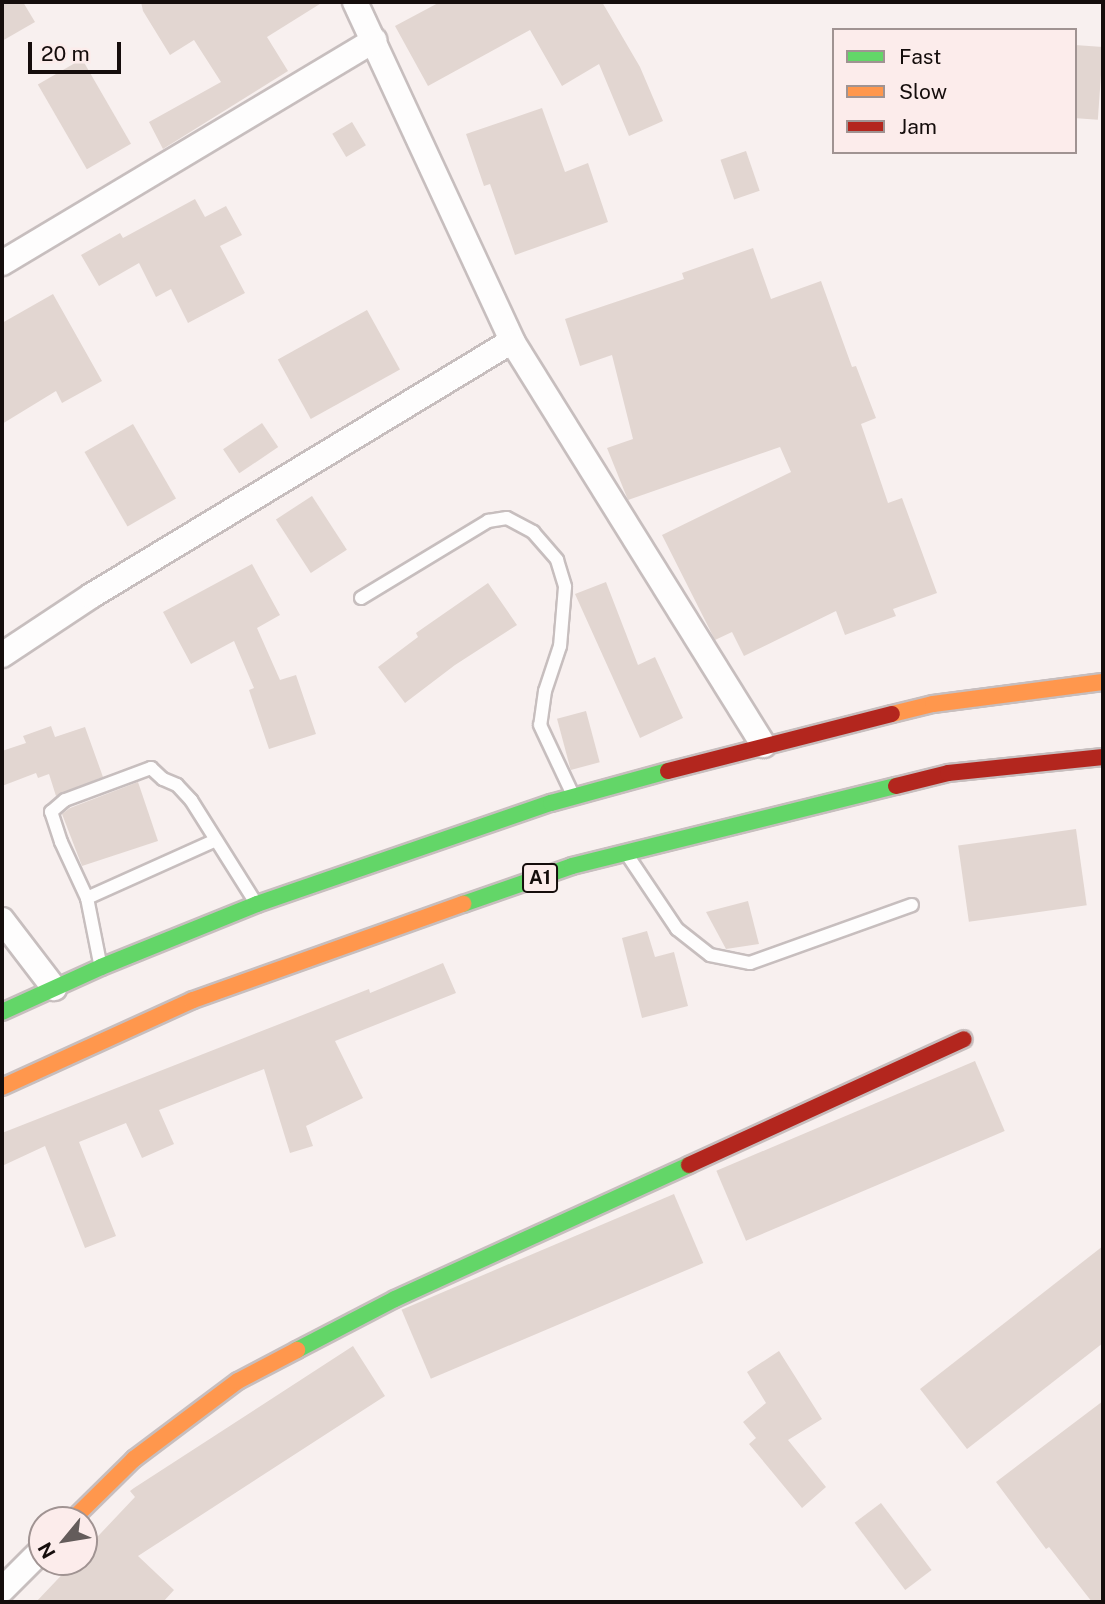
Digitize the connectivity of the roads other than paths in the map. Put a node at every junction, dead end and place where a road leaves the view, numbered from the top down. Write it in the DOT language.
graph roads {
  1 [pos="355,2"];
  2 [pos="374,40"];
  3 [pos="2,263"];
  4 [pos="512,341"];
  5 [pos="361,598"];
  6 [pos="2,655"];
  7 [pos="1103,682"];
  8 [pos="763,745"];
  9 [pos="1102,762"];
  10 [pos="574,797"];
  11 [pos="214,841"];
  12 [pos="626,852"];
  13 [pos="87,898"];
  14 [pos="257,904"];
  15 [pos="912,905"];
  16 [pos="2,920"];
  17 [pos="101,967"];
  18 [pos="54,988"];
  19 [pos="2,1012"];
  20 [pos="964,1040"];
  21 [pos="2,1087"];
  22 [pos="86,1506"];
  23 [pos="28,1564"];
  24 [pos="2,1590"];
  1 -- 2 [label="street"];
  2 -- 3 [label="street"];
  2 -- 4 [label="street"];
  4 -- 6 [label="street"];
  4 -- 8 [label="street"];
  5 -- 10 [label="lane"];
  7 -- 8 [label="main road"];
  8 -- 10 [label="main road"];
  9 -- 12 [label="main road, A1"];
  10 -- 14 [label="main road"];
  11 -- 13 [label="lane"];
  11 -- 13 [label="lane"];
  11 -- 14 [label="lane"];
  12 -- 15 [label="lane"];
  12 -- 21 [label="main road, A1"];
  13 -- 17 [label="lane"];
  14 -- 17 [label="main road"];
  16 -- 18 [label="street"];
  17 -- 18 [label="main road"];
  18 -- 19 [label="main road"];
  20 -- 22 [label="main road"];
  23 -- 24 [label="street"];
}
